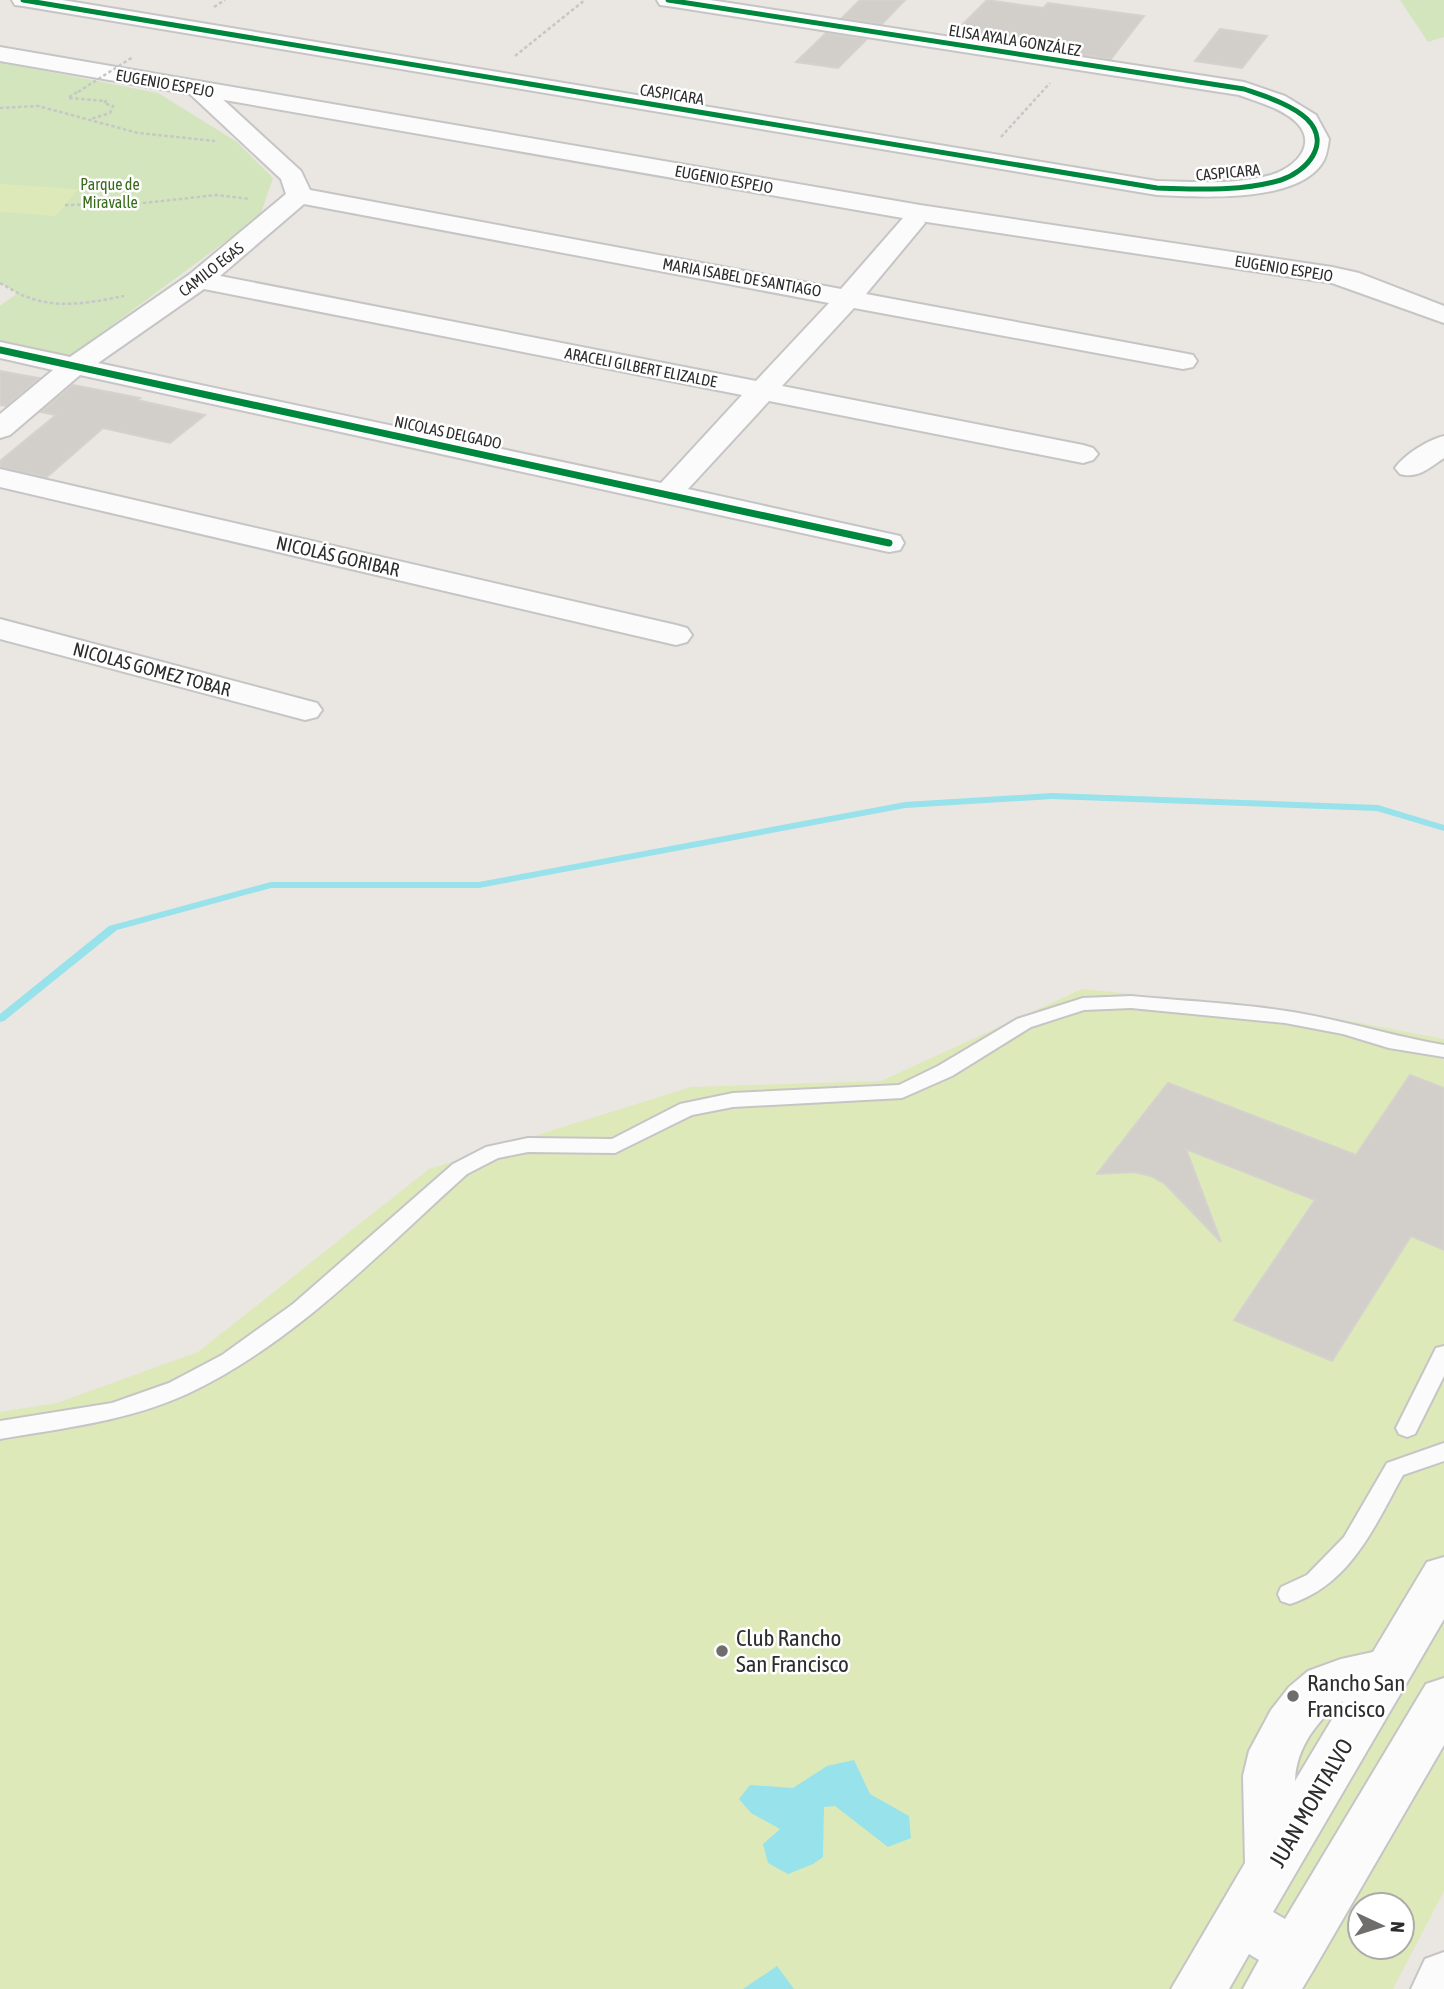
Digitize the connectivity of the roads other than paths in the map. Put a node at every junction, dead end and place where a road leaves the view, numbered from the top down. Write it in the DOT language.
graph roads {
  1 [pos="23,0"];
  2 [pos="668,0"];
  3 [pos="0,54"];
  4 [pos="197,88"];
  5 [pos="1311,160"];
  6 [pos="292,202"];
  7 [pos="912,223"];
  8 [pos="199,281"];
  9 [pos="849,297"];
  10 [pos="1444,315"];
  11 [pos="0,350"];
  12 [pos="1183,361"];
  13 [pos="73,367"];
  14 [pos="762,390"];
  15 [pos="0,429"];
  16 [pos="1444,445"];
  17 [pos="1083,454"];
  18 [pos="1410,468"];
  19 [pos="0,478"];
  20 [pos="668,493"];
  21 [pos="889,543"];
  22 [pos="0,629"];
  23 [pos="676,635"];
  24 [pos="305,710"];
  25 [pos="1444,1051"];
  26 [pos="1444,1354"];
  27 [pos="1407,1428"];
  28 [pos="0,1430"];
  29 [pos="1444,1452"];
  30 [pos="1444,1576"];
  31 [pos="1290,1594"];
  32 [pos="1444,1699"];
  33 [pos="1241,1922"];
  34 [pos="1283,1970"];
  35 [pos="1444,1977"];
  36 [pos="1199,1989"];
  37 [pos="1439,1989"];
  1 -- 5 [label="street, CASPICARA"];
  2 -- 5 [label="street, ELISA AYALA GONZÁLEZ"];
  3 -- 4 [label="street, EUGENIO ESPEJO"];
  4 -- 6 [label="street"];
  4 -- 10 [label="street, EUGENIO ESPEJO"];
  6 -- 8 [label="street, CAMILO EGAS"];
  6 -- 9 [label="street, MARIA ISABEL DE SANTIAGO"];
  7 -- 9 [label="street"];
  8 -- 13 [label="street, CAMILO EGAS"];
  8 -- 14 [label="street, ARACELI GILBERT ELIZALDE"];
  9 -- 12 [label="street, MARIA ISABEL DE SANTIAGO"];
  9 -- 14 [label="street"];
  11 -- 13 [label="street, NICOLAS DELGADO"];
  13 -- 15 [label="street, CAMILO EGAS"];
  13 -- 20 [label="street, NICOLAS DELGADO"];
  14 -- 17 [label="street, ARACELI GILBERT ELIZALDE"];
  14 -- 20 [label="street"];
  16 -- 18 [label="street"];
  19 -- 23 [label="street, NICOLÁS GORIBAR"];
  20 -- 21 [label="street, NICOLAS DELGADO"];
  22 -- 24 [label="street, NICOLAS GOMEZ TOBAR"];
  25 -- 28 [label="lane"];
  26 -- 27 [label="lane"];
  29 -- 31 [label="lane"];
  30 -- 33 [label="street, JUAN MONTALVO"];
  32 -- 34 [label="street"];
  33 -- 34 [label="street"];
  33 -- 36 [label="street, JUAN MONTALVO"];
  35 -- 37 [label="street"];
}
